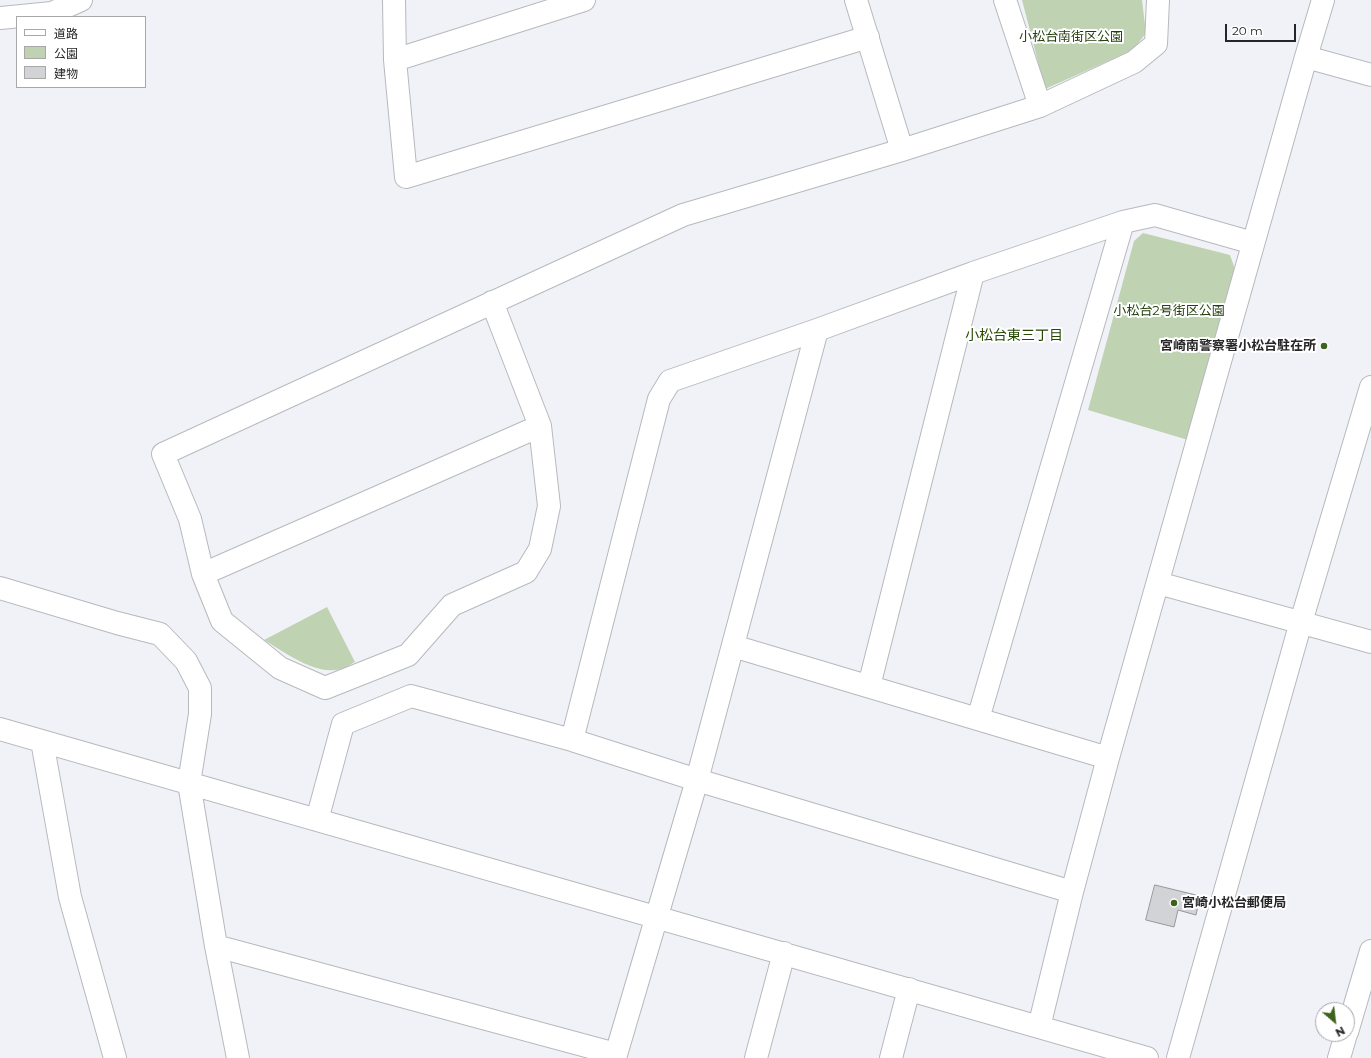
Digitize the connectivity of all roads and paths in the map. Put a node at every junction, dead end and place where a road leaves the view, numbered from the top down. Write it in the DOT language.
graph roads {
  1 [pos="80,0"];
  2 [pos="394,0"];
  3 [pos="584,0"];
  4 [pos="856,0"];
  5 [pos="1005,0"];
  6 [pos="1158,0"];
  7 [pos="1324,0"];
  8 [pos="16,16"];
  9 [pos="21,16"];
  10 [pos="0,18"];
  11 [pos="868,37"];
  12 [pos="1306,57"];
  13 [pos="395,60"];
  14 [pos="1371,75"];
  15 [pos="1040,106"];
  16 [pos="902,150"];
  17 [pos="1123,222"];
  18 [pos="1253,243"];
  19 [pos="973,273"];
  20 [pos="492,302"];
  21 [pos="817,330"];
  22 [pos="1371,388"];
  23 [pos="540,426"];
  24 [pos="203,574"];
  25 [pos="1158,582"];
  26 [pos="0,588"];
  27 [pos="1301,622"];
  28 [pos="1371,642"];
  29 [pos="733,646"];
  30 [pos="869,686"];
  31 [pos="978,719"];
  32 [pos="0,729"];
  33 [pos="572,740"];
  34 [pos="42,741"];
  35 [pos="1108,758"];
  36 [pos="697,780"];
  37 [pos="189,783"];
  38 [pos="317,820"];
  39 [pos="1072,892"];
  40 [pos="657,917"];
  41 [pos="216,946"];
  42 [pos="784,953"];
  43 [pos="1369,962"];
  44 [pos="909,989"];
  45 [pos="1355,1007"];
  46 [pos="1039,1027"];
  47 [pos="1344,1042"];
  48 [pos="615,1056"];
  49 [pos="115,1058"];
  50 [pos="238,1058"];
  51 [pos="756,1058"];
  52 [pos="891,1058"];
  53 [pos="1147,1058"];
  54 [pos="1178,1058"];
  55 [pos="1339,1058"];
  1 -- 9 [label="street"];
  2 -- 13 [label="street"];
  3 -- 13 [label="street"];
  4 -- 11 [label="street"];
  5 -- 15 [label="street"];
  6 -- 15 [label="street"];
  7 -- 12 [label="street"];
  8 -- 10 [label="street"];
  11 -- 13 [label="street"];
  11 -- 16 [label="street"];
  12 -- 14 [label="street"];
  12 -- 18 [label="street"];
  15 -- 16 [label="street"];
  16 -- 20 [label="street"];
  17 -- 18 [label="street"];
  17 -- 19 [label="street"];
  17 -- 31 [label="street"];
  18 -- 25 [label="street"];
  19 -- 21 [label="street"];
  19 -- 30 [label="street"];
  20 -- 23 [label="street"];
  20 -- 24 [label="street"];
  21 -- 29 [label="street"];
  21 -- 33 [label="street"];
  22 -- 27 [label="street"];
  23 -- 24 [label="street"];
  23 -- 24 [label="street"];
  25 -- 27 [label="street"];
  25 -- 35 [label="street"];
  26 -- 37 [label="street"];
  27 -- 28 [label="street"];
  27 -- 54 [label="street"];
  29 -- 30 [label="street"];
  29 -- 36 [label="street"];
  30 -- 31 [label="street"];
  31 -- 35 [label="street"];
  32 -- 34 [label="street"];
  33 -- 36 [label="street"];
  33 -- 38 [label="street"];
  34 -- 37 [label="street"];
  34 -- 49 [label="street"];
  35 -- 39 [label="street"];
  36 -- 39 [label="street"];
  36 -- 40 [label="street"];
  37 -- 38 [label="street"];
  37 -- 41 [label="street"];
  38 -- 40 [label="street"];
  39 -- 46 [label="street"];
  40 -- 42 [label="street"];
  40 -- 48 [label="street"];
  41 -- 48 [label="street"];
  41 -- 50 [label="street"];
  42 -- 44 [label="street"];
  42 -- 51 [label="street"];
  43 -- 45 [label="street"];
  44 -- 46 [label="street"];
  44 -- 52 [label="street"];
  46 -- 53 [label="street"];
  47 -- 55 [label="street"];
}
